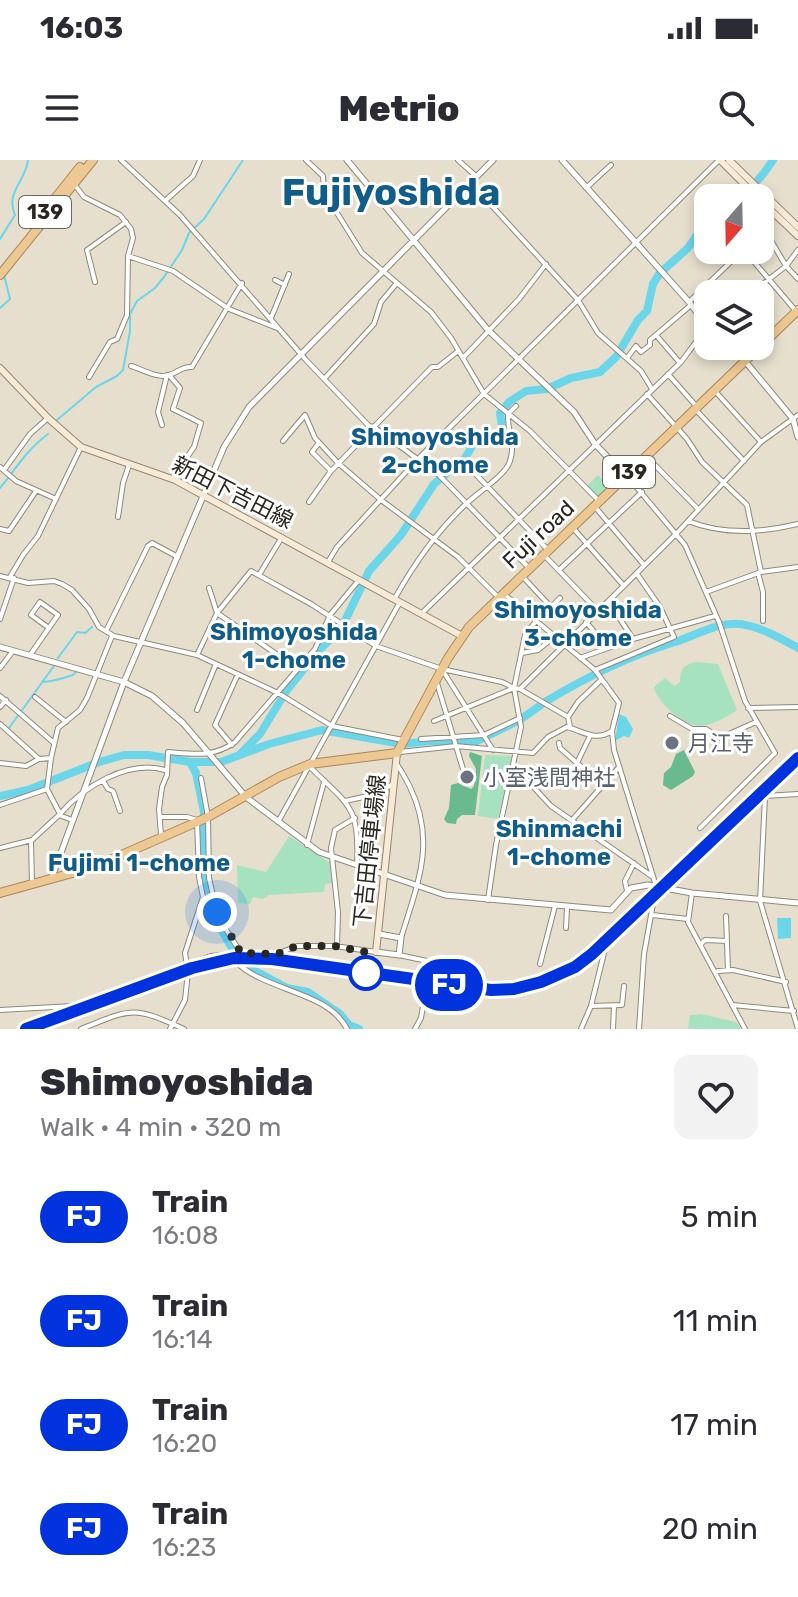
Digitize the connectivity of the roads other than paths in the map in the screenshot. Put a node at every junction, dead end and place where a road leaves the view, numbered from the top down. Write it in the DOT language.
graph roads {
  1 [pos="86,160"];
  2 [pos="93,160"];
  3 [pos="121,160"];
  4 [pos="200,160"];
  5 [pos="306,160"];
  6 [pos="347,160"];
  7 [pos="458,160"];
  8 [pos="493,160"];
  9 [pos="562,160"];
  10 [pos="719,160"];
  11 [pos="729,160"];
  12 [pos="611,165"];
  13 [pos="477,177"];
  14 [pos="747,182"];
  15 [pos="471,183"];
  16 [pos="74,184"];
  17 [pos="586,188"];
  18 [pos="165,201"];
  19 [pos="774,208"];
  20 [pos="774,212"];
  21 [pos="126,222"];
  22 [pos="798,227"];
  23 [pos="798,236"];
  24 [pos="414,241"];
  25 [pos="636,241"];
  26 [pos="774,246"];
  27 [pos="798,250"];
  28 [pos="128,256"];
  29 [pos="546,264"];
  30 [pos="730,264"];
  31 [pos="756,264"];
  32 [pos="786,266"];
  33 [pos="2,268"];
  34 [pos="384,271"];
  35 [pos="289,274"];
  36 [pos="768,279"];
  37 [pos="798,279"];
  38 [pos="275,280"];
  39 [pos="95,282"];
  40 [pos="242,283"];
  41 [pos="396,284"];
  42 [pos="285,285"];
  43 [pos="578,300"];
  44 [pos="690,303"];
  45 [pos="227,308"];
  46 [pos="694,308"];
  47 [pos="797,311"];
  48 [pos="271,318"];
  49 [pos="280,328"];
  50 [pos="488,330"];
  51 [pos="656,335"];
  52 [pos="694,344"];
  53 [pos="458,352"];
  54 [pos="302,355"];
  55 [pos="626,357"];
  56 [pos="462,358"];
  57 [pos="518,359"];
  58 [pos="745,361"];
  59 [pos="680,363"];
  60 [pos="131,366"];
  61 [pos="0,368"];
  62 [pos="668,374"];
  63 [pos="168,375"];
  64 [pos="89,377"];
  65 [pos="324,379"];
  66 [pos="714,390"];
  67 [pos="649,391"];
  68 [pos="484,394"];
  69 [pos="516,406"];
  70 [pos="696,408"];
  71 [pos="504,411"];
  72 [pos="796,417"];
  73 [pos="48,418"];
  74 [pos="162,425"];
  75 [pos="676,426"];
  76 [pos="374,427"];
  77 [pos="798,437"];
  78 [pos="283,441"];
  79 [pos="761,442"];
  80 [pos="319,443"];
  81 [pos="595,444"];
  82 [pos="81,447"];
  83 [pos="646,456"];
  84 [pos="419,458"];
  85 [pos="744,461"];
  86 [pos="338,463"];
  87 [pos="466,464"];
  88 [pos="129,465"];
  89 [pos="2,468"];
  90 [pos="568,469"];
  91 [pos="331,471"];
  92 [pos="626,476"];
  93 [pos="172,479"];
  94 [pos="724,482"];
  95 [pos="487,485"];
  96 [pos="36,491"];
  97 [pos="642,492"];
  98 [pos="204,495"];
  99 [pos="56,499"];
  100 [pos="381,500"];
  101 [pos="309,502"];
  102 [pos="466,503"];
  103 [pos="596,504"];
  104 [pos="698,509"];
  105 [pos="118,517"];
  106 [pos="519,518"];
  107 [pos="688,521"];
  108 [pos="610,524"];
  109 [pos="798,524"];
  110 [pos="572,527"];
  111 [pos="0,529"];
  112 [pos="753,531"];
  113 [pos="677,533"];
  114 [pos="499,536"];
  115 [pos="282,537"];
  116 [pos="434,539"];
  117 [pos="587,545"];
  118 [pos="546,553"];
  119 [pos="178,557"];
  120 [pos="328,562"];
  121 [pos="469,566"];
  122 [pos="645,566"];
  123 [pos="798,567"];
  124 [pos="559,570"];
  125 [pos="525,572"];
  126 [pos="760,573"];
  127 [pos="637,574"];
  128 [pos="259,575"];
  129 [pos="0,576"];
  130 [pos="12,577"];
  131 [pos="361,581"];
  132 [pos="624,586"];
  133 [pos="209,588"];
  134 [pos="706,592"];
  135 [pos="500,595"];
  136 [pos="560,598"];
  137 [pos="397,601"];
  138 [pos="605,603"];
  139 [pos="597,610"];
  140 [pos="217,613"];
  141 [pos="421,614"];
  142 [pos="330,615"];
  143 [pos="716,616"];
  144 [pos="0,619"];
  145 [pos="536,621"];
  146 [pos="763,621"];
  147 [pos="586,622"];
  148 [pos="49,628"];
  149 [pos="671,630"];
  150 [pos="106,631"];
  151 [pos="112,635"];
  152 [pos="462,636"];
  153 [pos="554,637"];
  154 [pos="633,639"];
  155 [pos="141,642"];
  156 [pos="564,645"];
  157 [pos="376,646"];
  158 [pos="0,647"];
  159 [pos="603,650"];
  160 [pos="13,651"];
  161 [pos="521,653"];
  162 [pos="30,655"];
  163 [pos="197,655"];
  164 [pos="580,658"];
  165 [pos="216,664"];
  166 [pos="0,668"];
  167 [pos="298,669"];
  168 [pos="442,669"];
  169 [pos="97,674"];
  170 [pos="238,674"];
  171 [pos="598,674"];
  172 [pos="436,681"];
  173 [pos="124,682"];
  174 [pos="517,689"];
  175 [pos="281,695"];
  176 [pos="0,696"];
  177 [pos="35,697"];
  178 [pos="6,700"];
  179 [pos="0,707"];
  180 [pos="798,707"];
  181 [pos="468,708"];
  182 [pos="748,708"];
  183 [pos="197,710"];
  184 [pos="447,716"];
  185 [pos="670,716"];
  186 [pos="568,717"];
  187 [pos="520,718"];
  188 [pos="434,721"];
  189 [pos="66,722"];
  190 [pos="756,722"];
  191 [pos="0,724"];
  192 [pos="331,726"];
  193 [pos="570,727"];
  194 [pos="612,731"];
  195 [pos="484,735"];
  196 [pos="590,736"];
  197 [pos="453,738"];
  198 [pos="421,739"];
  199 [pos="54,743"];
  200 [pos="559,743"];
  201 [pos="232,745"];
  202 [pos="400,746"];
  203 [pos="456,746"];
  204 [pos="493,750"];
  205 [pos="517,752"];
  206 [pos="211,753"];
  207 [pos="51,758"];
  208 [pos="39,759"];
  209 [pos="0,763"];
  210 [pos="396,763"];
  211 [pos="577,763"];
  212 [pos="309,765"];
  213 [pos="514,766"];
  214 [pos="619,767"];
  215 [pos="167,769"];
  216 [pos="463,769"];
  217 [pos="201,778"];
  218 [pos="103,781"];
  219 [pos="324,782"];
  220 [pos="393,784"];
  221 [pos="602,785"];
  222 [pos="47,788"];
  223 [pos="82,792"];
  224 [pos="798,794"];
  225 [pos="246,797"];
  226 [pos="345,801"];
  227 [pos="0,805"];
  228 [pos="120,811"];
  229 [pos="60,815"];
  230 [pos="160,817"];
  231 [pos="355,818"];
  232 [pos="202,819"];
  233 [pos="72,820"];
  234 [pos="573,820"];
  235 [pos="278,822"];
  236 [pos="700,828"];
  237 [pos="161,835"];
  238 [pos="31,840"];
  239 [pos="307,845"];
  240 [pos="0,848"];
  241 [pos="332,858"];
  242 [pos="634,863"];
  243 [pos="357,866"];
  244 [pos="384,875"];
  245 [pos="51,878"];
  246 [pos="32,884"];
  247 [pos="657,884"];
  248 [pos="417,886"];
  249 [pos="627,891"];
  250 [pos="0,893"];
  251 [pos="212,893"];
  252 [pos="692,893"];
  253 [pos="204,896"];
  254 [pos="488,900"];
  255 [pos="760,901"];
  256 [pos="654,902"];
  257 [pos="798,903"];
  258 [pos="555,906"];
  259 [pos="567,907"];
  260 [pos="652,915"];
  261 [pos="726,916"];
  262 [pos="688,919"];
  263 [pos="566,928"];
  264 [pos="379,934"];
  265 [pos="401,938"];
  266 [pos="727,941"];
  267 [pos="701,944"];
  268 [pos="337,946"];
  269 [pos="376,952"];
  270 [pos="238,953"];
  271 [pos="399,955"];
  272 [pos="236,962"];
  273 [pos="186,964"];
  274 [pos="540,964"];
  275 [pos="728,970"];
  276 [pos="716,971"];
  277 [pos="786,982"];
  278 [pos="624,986"];
  279 [pos="732,1005"];
  280 [pos="591,1006"];
  281 [pos="614,1006"];
  282 [pos="0,1010"];
  283 [pos="794,1011"];
  284 [pos="171,1026"];
  285 [pos="348,1026"];
  286 [pos="81,1029"];
  287 [pos="184,1029"];
  288 [pos="415,1029"];
  289 [pos="581,1029"];
  290 [pos="613,1029"];
  291 [pos="639,1029"];
  292 [pos="745,1029"];
  293 [pos="798,1029"];
  1 -- 33 [label="highway, 139"];
  2 -- 16 [label="highway, 139"];
  3 -- 18 [label="street"];
  4 -- 18 [label="street"];
  5 -- 34 [label="street"];
  6 -- 24 [label="street"];
  7 -- 13 [label="street"];
  8 -- 13 [label="street"];
  9 -- 17 [label="street"];
  10 -- 14 [label="main road"];
  10 -- 25 [label="street"];
  11 -- 14 [label="main road"];
  12 -- 17 [label="street"];
  13 -- 15 [label="street"];
  15 -- 24 [label="street"];
  15 -- 29 [label="street"];
  16 -- 21 [label="street"];
  16 -- 33 [label="highway, 139"];
  17 -- 25 [label="street"];
  18 -- 40 [label="street"];
  19 -- 22 [label="main road"];
  20 -- 23 [label="main road"];
  21 -- 28 [label="street"];
  21 -- 39 [label="street"];
  24 -- 34 [label="street"];
  24 -- 50 [label="street"];
  25 -- 43 [label="street"];
  25 -- 44 [label="street"];
  26 -- 32 [label="street"];
  27 -- 32 [label="street"];
  28 -- 45 [label="street"];
  28 -- 64 [label="street"];
  29 -- 43 [label="street"];
  29 -- 50 [label="street"];
  30 -- 44 [label="street"];
  31 -- 36 [label="street"];
  32 -- 36 [label="street"];
  32 -- 37 [label="street"];
  34 -- 41 [label="street"];
  34 -- 54 [label="street"];
  35 -- 42 [label="street"];
  36 -- 47 [label="street"];
  38 -- 42 [label="street"];
  40 -- 45 [label="street"];
  40 -- 48 [label="street"];
  41 -- 53 [label="street"];
  41 -- 65 [label="street"];
  42 -- 48 [label="street"];
  43 -- 55 [label="street"];
  43 -- 57 [label="street"];
  44 -- 46 [label="street"];
  44 -- 51 [label="street"];
  45 -- 49 [label="street"];
  45 -- 63 [label="street"];
  47 -- 58 [label="highway, Fuji road / 139"];
  48 -- 49 [label="street"];
  49 -- 54 [label="street"];
  50 -- 56 [label="street"];
  50 -- 57 [label="street"];
  51 -- 55 [label="street"];
  51 -- 59 [label="street"];
  52 -- 59 [label="street"];
  53 -- 56 [label="street"];
  53 -- 76 [label="street"];
  54 -- 65 [label="street"];
  54 -- 98 [label="street"];
  55 -- 67 [label="street"];
  56 -- 68 [label="street"];
  57 -- 68 [label="street"];
  57 -- 81 [label="street"];
  58 -- 66 [label="highway, Fuji road / 139"];
  58 -- 72 [label="street"];
  59 -- 62 [label="street"];
  60 -- 63 [label="street"];
  61 -- 73 [label="main road, 新田下吉田線"];
  62 -- 67 [label="street"];
  62 -- 70 [label="street"];
  63 -- 74 [label="street"];
  63 -- 93 [label="street"];
  65 -- 76 [label="street"];
  66 -- 70 [label="highway, Fuji road / 139"];
  66 -- 79 [label="street"];
  67 -- 75 [label="street"];
  67 -- 81 [label="street"];
  68 -- 71 [label="street"];
  68 -- 84 [label="street"];
  69 -- 71 [label="street"];
  70 -- 75 [label="highway, Fuji road / 139"];
  70 -- 85 [label="street"];
  71 -- 90 [label="street"];
  71 -- 95 [label="street"];
  72 -- 77 [label="street"];
  72 -- 79 [label="street"];
  73 -- 82 [label="main road, 新田下吉田線"];
  73 -- 89 [label="street"];
  75 -- 83 [label="highway, Fuji road / 139"];
  75 -- 94 [label="street"];
  76 -- 84 [label="street"];
  76 -- 86 [label="street"];
  78 -- 80 [label="street"];
  79 -- 85 [label="street"];
  80 -- 86 [label="street"];
  80 -- 91 [label="street"];
  81 -- 90 [label="street"];
  81 -- 92 [label="street"];
  82 -- 88 [label="main road, 新田下吉田線"];
  82 -- 99 [label="street"];
  83 -- 92 [label="highway, Fuji road / 139"];
  83 -- 104 [label="street"];
  84 -- 100 [label="street"];
  84 -- 102 [label="street"];
  85 -- 94 [label="street"];
  86 -- 91 [label="street"];
  86 -- 100 [label="street"];
  87 -- 95 [label="street"];
  88 -- 93 [label="main road, 新田下吉田線"];
  88 -- 105 [label="street"];
  89 -- 96 [label="street"];
  90 -- 103 [label="street"];
  90 -- 106 [label="street"];
  91 -- 101 [label="street"];
  92 -- 97 [label="street"];
  92 -- 103 [label="highway, Fuji road / 139"];
  93 -- 98 [label="main road, 新田下吉田線"];
  94 -- 104 [label="street"];
  94 -- 112 [label="street"];
  95 -- 102 [label="street"];
  95 -- 106 [label="street"];
  96 -- 99 [label="street"];
  96 -- 111 [label="street"];
  97 -- 108 [label="street"];
  97 -- 113 [label="street"];
  98 -- 115 [label="main road, 新田下吉田線"];
  98 -- 119 [label="street"];
  99 -- 130 [label="street"];
  100 -- 116 [label="street"];
  100 -- 120 [label="street"];
  102 -- 114 [label="street"];
  102 -- 116 [label="street"];
  103 -- 108 [label="street"];
  103 -- 110 [label="highway, Fuji road / 139"];
  104 -- 107 [label="street"];
  106 -- 114 [label="street"];
  106 -- 118 [label="street"];
  107 -- 112 [label="street"];
  107 -- 113 [label="street"];
  108 -- 117 [label="street"];
  108 -- 122 [label="street"];
  109 -- 112 [label="street"];
  110 -- 117 [label="street"];
  110 -- 118 [label="highway, Fuji road / 139"];
  112 -- 126 [label="street"];
  113 -- 122 [label="street"];
  113 -- 134 [label="street"];
  114 -- 121 [label="street"];
  114 -- 125 [label="street"];
  115 -- 120 [label="main road, 新田下吉田線"];
  115 -- 128 [label="street"];
  116 -- 121 [label="street"];
  116 -- 137 [label="street"];
  117 -- 124 [label="street"];
  117 -- 132 [label="street"];
  118 -- 124 [label="street"];
  118 -- 125 [label="highway, Fuji road / 139"];
  119 -- 150 [label="street"];
  119 -- 155 [label="street"];
  120 -- 131 [label="main road, 新田下吉田線"];
  121 -- 135 [label="street"];
  121 -- 141 [label="street"];
  122 -- 127 [label="street"];
  123 -- 126 [label="street"];
  124 -- 139 [label="street"];
  125 -- 135 [label="highway, Fuji road / 139"];
  125 -- 136 [label="street"];
  126 -- 134 [label="street"];
  126 -- 146 [label="street"];
  127 -- 132 [label="street"];
  127 -- 149 [label="street"];
  128 -- 140 [label="street"];
  128 -- 142 [label="street"];
  129 -- 130 [label="street"];
  130 -- 144 [label="street"];
  130 -- 150 [label="street"];
  131 -- 137 [label="main road, 新田下吉田線"];
  131 -- 142 [label="street"];
  132 -- 138 [label="street"];
  133 -- 140 [label="street"];
  134 -- 143 [label="street"];
  135 -- 145 [label="street"];
  135 -- 152 [label="highway, Fuji road / 139"];
  137 -- 141 [label="main road, 新田下吉田線"];
  137 -- 157 [label="street"];
  138 -- 139 [label="street"];
  138 -- 154 [label="street"];
  139 -- 147 [label="street"];
  140 -- 163 [label="street"];
  140 -- 167 [label="street"];
  141 -- 152 [label="main road, 新田下吉田線"];
  142 -- 157 [label="street"];
  142 -- 167 [label="street"];
  143 -- 149 [label="street"];
  143 -- 182 [label="street"];
  145 -- 153 [label="street"];
  145 -- 161 [label="street"];
  147 -- 156 [label="street"];
  147 -- 159 [label="street"];
  148 -- 148 [label="street"];
  148 -- 162 [label="street"];
  149 -- 154 [label="street"];
  149 -- 171 [label="street"];
  150 -- 151 [label="street"];
  151 -- 155 [label="street"];
  151 -- 169 [label="street"];
  152 -- 168 [label="highway, Fuji road / 139"];
  153 -- 156 [label="street"];
  153 -- 161 [label="street"];
  154 -- 159 [label="street"];
  155 -- 163 [label="street"];
  155 -- 173 [label="street"];
  156 -- 164 [label="street"];
  156 -- 174 [label="street"];
  157 -- 168 [label="street"];
  157 -- 192 [label="street"];
  158 -- 160 [label="street"];
  159 -- 164 [label="street"];
  160 -- 162 [label="street"];
  160 -- 166 [label="street"];
  161 -- 174 [label="street"];
  162 -- 169 [label="street"];
  163 -- 165 [label="street"];
  164 -- 171 [label="street"];
  165 -- 170 [label="street"];
  165 -- 183 [label="street"];
  167 -- 175 [label="street"];
  168 -- 172 [label="highway, Fuji road / 139"];
  168 -- 174 [label="street"];
  168 -- 181 [label="street"];
  169 -- 173 [label="street"];
  169 -- 189 [label="street"];
  170 -- 175 [label="street"];
  170 -- 201 [label="street"];
  171 -- 186 [label="street"];
  171 -- 194 [label="street"];
  172 -- 184 [label="street"];
  172 -- 202 [label="highway, Fuji road / 139"];
  173 -- 206 [label="street"];
  173 -- 223 [label="street"];
  174 -- 181 [label="street"];
  174 -- 186 [label="street"];
  174 -- 187 [label="street"];
  175 -- 192 [label="street"];
  175 -- 201 [label="street"];
  176 -- 178 [label="street"];
  177 -- 189 [label="street"];
  178 -- 179 [label="street"];
  178 -- 199 [label="street"];
  180 -- 182 [label="street"];
  181 -- 184 [label="street"];
  181 -- 195 [label="street"];
  182 -- 190 [label="street"];
  184 -- 188 [label="street"];
  184 -- 197 [label="street"];
  185 -- 190 [label="street"];
  186 -- 193 [label="street"];
  187 -- 195 [label="street"];
  187 -- 205 [label="street"];
  189 -- 199 [label="street"];
  190 -- 236 [label="street"];
  191 -- 208 [label="street"];
  192 -- 202 [label="street"];
  192 -- 212 [label="street"];
  193 -- 196 [label="street"];
  193 -- 205 [label="street"];
  194 -- 196 [label="street"];
  194 -- 214 [label="street"];
  195 -- 197 [label="street"];
  195 -- 204 [label="street"];
  196 -- 211 [label="street"];
  197 -- 198 [label="street"];
  197 -- 203 [label="street"];
  199 -- 207 [label="street"];
  200 -- 211 [label="street"];
  201 -- 206 [label="street"];
  202 -- 203 [label="street"];
  202 -- 210 [label="main road, 下吉田停車場線"];
  202 -- 212 [label="highway"];
  203 -- 204 [label="street"];
  203 -- 216 [label="street"];
  204 -- 205 [label="street"];
  205 -- 213 [label="street"];
  206 -- 215 [label="street"];
  206 -- 225 [label="street"];
  207 -- 208 [label="street"];
  207 -- 222 [label="street"];
  208 -- 209 [label="street"];
  210 -- 220 [label="main road, 下吉田停車場線"];
  210 -- 248 [label="street"];
  211 -- 221 [label="street"];
  212 -- 219 [label="street"];
  212 -- 225 [label="highway"];
  212 -- 235 [label="street"];
  213 -- 234 [label="street"];
  213 -- 254 [label="street"];
  214 -- 221 [label="street"];
  214 -- 247 [label="street"];
  215 -- 218 [label="street"];
  215 -- 230 [label="street"];
  217 -- 232 [label="street"];
  218 -- 223 [label="street"];
  218 -- 228 [label="street"];
  219 -- 226 [label="street"];
  219 -- 239 [label="street"];
  220 -- 226 [label="street"];
  220 -- 244 [label="main road, 下吉田停車場線"];
  221 -- 234 [label="street"];
  222 -- 227 [label="street"];
  222 -- 229 [label="street"];
  223 -- 229 [label="street"];
  223 -- 233 [label="street"];
  224 -- 255 [label="street"];
  225 -- 232 [label="highway"];
  225 -- 235 [label="street"];
  226 -- 231 [label="street"];
  229 -- 233 [label="street"];
  229 -- 238 [label="street"];
  230 -- 232 [label="street"];
  230 -- 237 [label="street"];
  231 -- 241 [label="street"];
  231 -- 243 [label="street"];
  232 -- 237 [label="highway"];
  232 -- 251 [label="street"];
  232 -- 253 [label="street"];
  233 -- 245 [label="street"];
  234 -- 242 [label="street"];
  235 -- 239 [label="street"];
  237 -- 245 [label="highway"];
  238 -- 240 [label="street"];
  238 -- 246 [label="street"];
  239 -- 241 [label="street"];
  241 -- 243 [label="street"];
  241 -- 268 [label="street"];
  242 -- 247 [label="street"];
  242 -- 249 [label="street"];
  243 -- 244 [label="street"];
  244 -- 248 [label="street"];
  244 -- 264 [label="main road, 下吉田停車場線"];
  245 -- 246 [label="highway"];
  246 -- 250 [label="highway"];
  247 -- 249 [label="street"];
  247 -- 252 [label="street"];
  247 -- 256 [label="street"];
  248 -- 254 [label="street"];
  248 -- 265 [label="street"];
  249 -- 259 [label="street"];
  251 -- 253 [label="street"];
  251 -- 270 [label="street"];
  252 -- 255 [label="street"];
  252 -- 262 [label="street"];
  253 -- 273 [label="street"];
  254 -- 258 [label="street"];
  255 -- 257 [label="street"];
  255 -- 277 [label="street"];
  256 -- 260 [label="street"];
  256 -- 280 [label="street"];
  258 -- 259 [label="street"];
  258 -- 274 [label="street"];
  259 -- 263 [label="street"];
  260 -- 262 [label="street"];
  260 -- 291 [label="street"];
  261 -- 266 [label="street"];
  262 -- 267 [label="street"];
  264 -- 265 [label="street"];
  264 -- 269 [label="main road, 下吉田停車場線"];
  265 -- 271 [label="street"];
  266 -- 267 [label="street"];
  266 -- 275 [label="street"];
  267 -- 276 [label="street"];
  268 -- 269 [label="street"];
  268 -- 270 [label="street"];
  269 -- 271 [label="street"];
  270 -- 273 [label="street"];
  271 -- 288 [label="street"];
  272 -- 285 [label="street"];
  273 -- 282 [label="street"];
  273 -- 284 [label="street"];
  275 -- 276 [label="street"];
  275 -- 277 [label="street"];
  276 -- 279 [label="street"];
  277 -- 283 [label="street"];
  278 -- 281 [label="street"];
  279 -- 283 [label="street"];
  279 -- 292 [label="street"];
  280 -- 281 [label="street"];
  280 -- 289 [label="street"];
  281 -- 290 [label="street"];
  283 -- 293 [label="street"];
  284 -- 286 [label="street"];
  284 -- 287 [label="street"];
}
